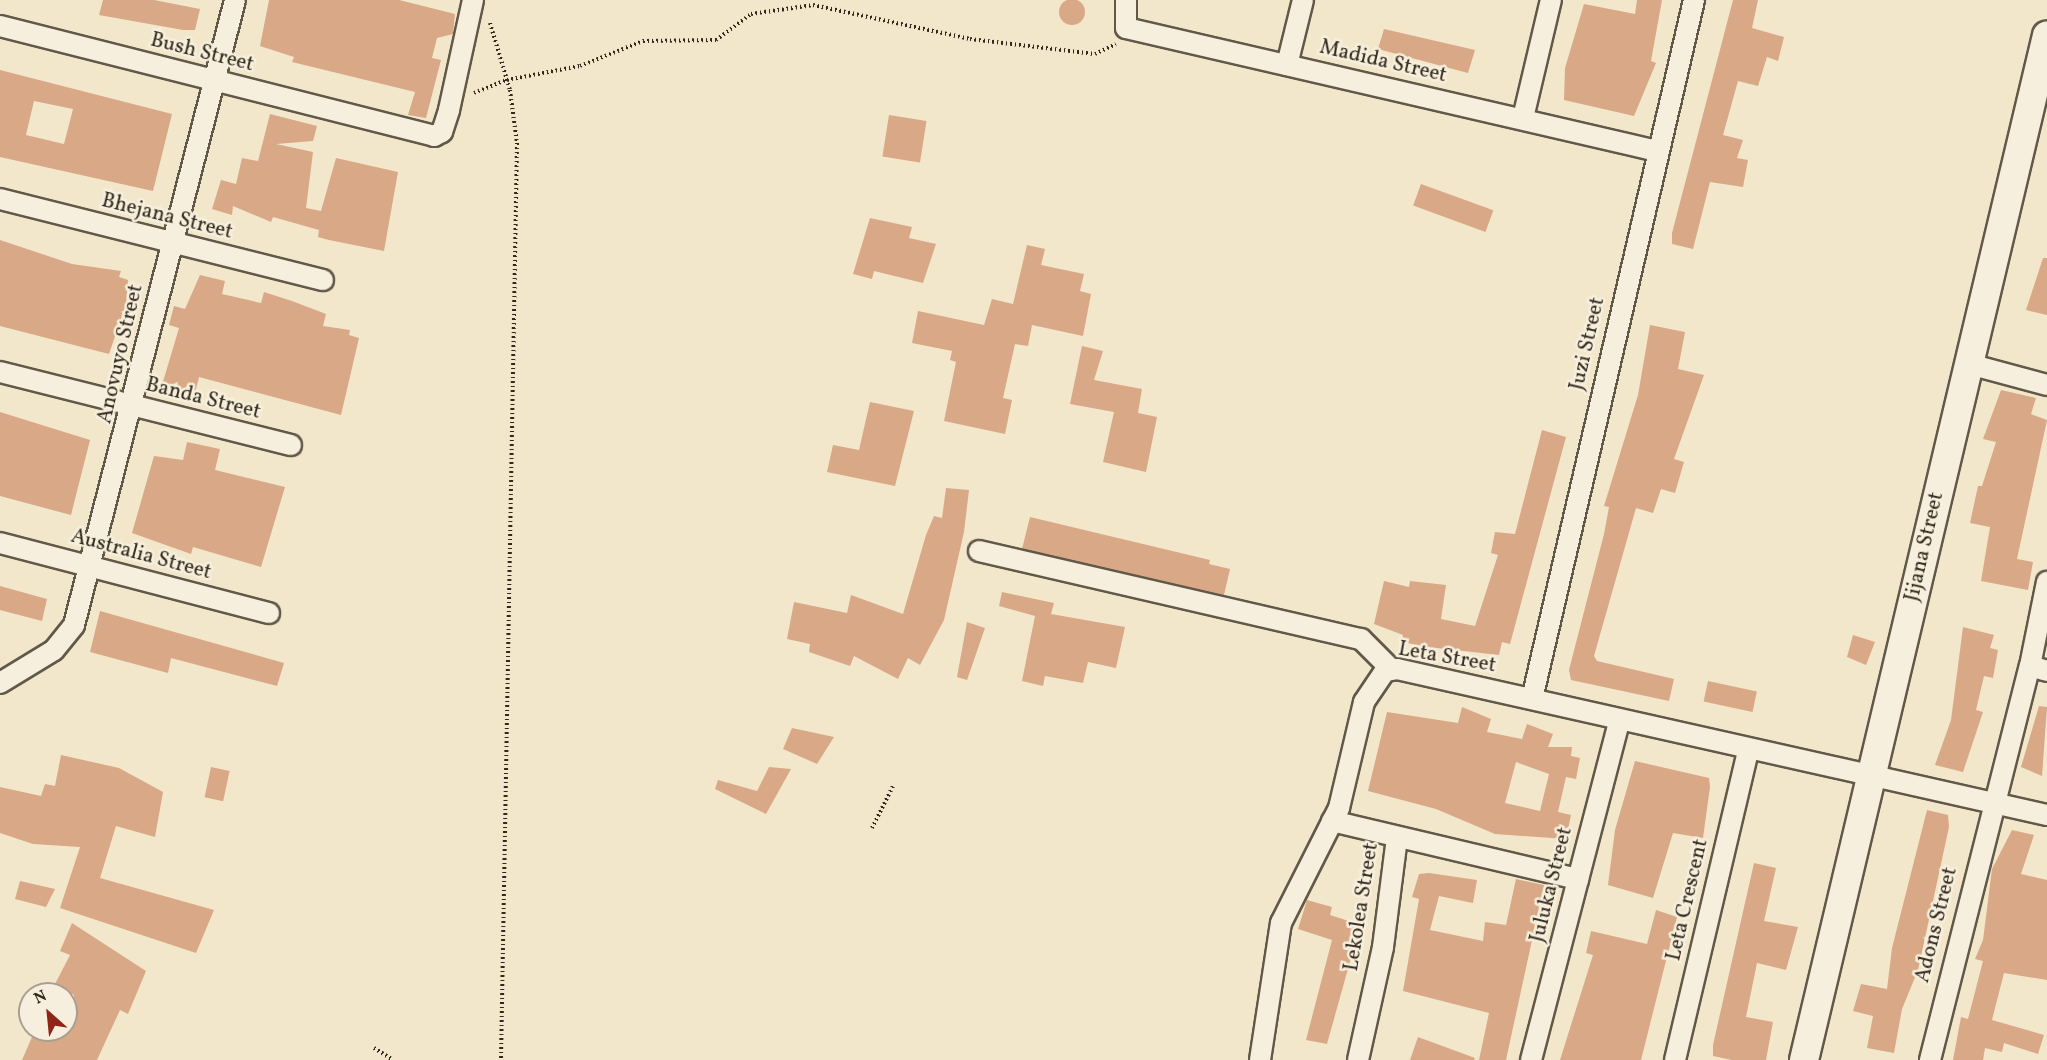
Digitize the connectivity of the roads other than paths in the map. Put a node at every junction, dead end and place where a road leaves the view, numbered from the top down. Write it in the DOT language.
graph roads {
  1 [pos="235,0"];
  2 [pos="473,0"];
  3 [pos="1126,0"];
  4 [pos="1303,0"];
  5 [pos="1551,0"];
  6 [pos="1694,0"];
  7 [pos="0,27"];
  8 [pos="2047,35"];
  9 [pos="1287,65"];
  10 [pos="213,80"];
  11 [pos="1523,118"];
  12 [pos="1657,151"];
  13 [pos="0,199"];
  14 [pos="172,243"];
  15 [pos="323,280"];
  16 [pos="1969,364"];
  17 [pos="0,372"];
  18 [pos="2047,386"];
  19 [pos="134,406"];
  20 [pos="291,445"];
  21 [pos="0,543"];
  22 [pos="978,551"];
  23 [pos="91,566"];
  24 [pos="2047,582"];
  25 [pos="269,613"];
  26 [pos="2039,668"];
  27 [pos="1391,669"];
  28 [pos="0,683"];
  29 [pos="1532,699"];
  30 [pos="1618,722"];
  31 [pos="1748,751"];
  32 [pos="1870,777"];
  33 [pos="1992,802"];
  34 [pos="2047,815"];
  35 [pos="1332,821"];
  36 [pos="1397,837"];
  37 [pos="1578,879"];
  38 [pos="1260,1060"];
  39 [pos="1358,1060"];
  40 [pos="1531,1060"];
  41 [pos="1675,1060"];
  42 [pos="1804,1060"];
  43 [pos="1930,1060"];
  1 -- 10 [label="street, Anovuyo Street"];
  2 -- 10 [label="street, Bush Street"];
  3 -- 9 [label="street, Madida Street"];
  4 -- 9 [label="street"];
  5 -- 11 [label="street"];
  6 -- 12 [label="street, Juzi Street"];
  7 -- 10 [label="street, Bush Street"];
  8 -- 16 [label="street, Jijana Street"];
  9 -- 11 [label="street, Madida Street"];
  10 -- 14 [label="street, Anovuyo Street"];
  11 -- 12 [label="street, Madida Street"];
  12 -- 29 [label="street, Juzi Street"];
  13 -- 14 [label="street, Bhejana Street"];
  14 -- 15 [label="street, Bhejana Street"];
  14 -- 19 [label="street, Anovuyo Street"];
  16 -- 18 [label="street"];
  16 -- 32 [label="street, Jijana Street"];
  17 -- 19 [label="street, Banda Street"];
  19 -- 20 [label="street, Banda Street"];
  19 -- 23 [label="street, Anovuyo Street"];
  21 -- 23 [label="street, Australia Street"];
  22 -- 27 [label="street"];
  23 -- 25 [label="street, Australia Street"];
  23 -- 28 [label="street, Anovuyo Street"];
  24 -- 26 [label="street, Adons Street"];
  26 -- 33 [label="street, Adons Street"];
  27 -- 29 [label="street, Leta Street"];
  27 -- 35 [label="street, Leta Street"];
  29 -- 30 [label="street, Leta Street"];
  30 -- 31 [label="street, Leta Street"];
  30 -- 37 [label="street, Juluka Street"];
  31 -- 32 [label="street, Leta Street"];
  31 -- 41 [label="street, Leta Crescent"];
  32 -- 33 [label="street, Leta Street"];
  32 -- 42 [label="street, Jijana Street"];
  33 -- 34 [label="street, Leta Street"];
  33 -- 43 [label="street, Adons Street"];
  35 -- 36 [label="street"];
  35 -- 38 [label="street, Leta Street"];
  36 -- 37 [label="street, Lekolea Street"];
  36 -- 39 [label="street, Lekolea Street"];
  37 -- 40 [label="street, Juluka Street"];
}
